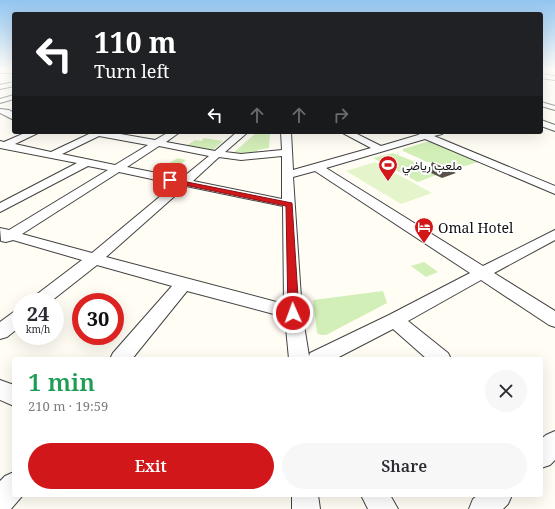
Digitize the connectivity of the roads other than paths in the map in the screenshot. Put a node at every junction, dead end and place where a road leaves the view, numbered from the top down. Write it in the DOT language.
graph roads {
  1 [pos="12,97"];
  2 [pos="0,101"];
  3 [pos="543,105"];
  4 [pos="555,108"];
  5 [pos="0,111"];
  6 [pos="12,116"];
  7 [pos="12,118"];
  8 [pos="0,122"];
  9 [pos="543,124"];
  10 [pos="555,128"];
  11 [pos="30,134"];
  12 [pos="93,134"];
  13 [pos="108,134"];
  14 [pos="173,134"];
  15 [pos="241,134"];
  16 [pos="286,134"];
  17 [pos="350,134"];
  18 [pos="421,134"];
  19 [pos="158,143"];
  20 [pos="2,145"];
  21 [pos="380,149"];
  22 [pos="287,152"];
  23 [pos="217,154"];
  24 [pos="52,155"];
  25 [pos="87,162"];
  26 [pos="317,167"];
  27 [pos="117,169"];
  28 [pos="288,175"];
  29 [pos="182,183"];
  30 [pos="555,190"];
  31 [pos="289,204"];
  32 [pos="0,208"];
  33 [pos="4,236"];
  34 [pos="553,238"];
  35 [pos="94,259"];
  36 [pos="482,274"];
  37 [pos="183,284"];
  38 [pos="50,293"];
  39 [pos="293,313"];
  40 [pos="395,320"];
  41 [pos="555,320"];
  42 [pos="12,323"];
  43 [pos="0,332"];
  44 [pos="122,357"];
  45 [pos="298,357"];
  46 [pos="321,357"];
  47 [pos="439,357"];
  48 [pos="0,389"];
  49 [pos="12,395"];
  50 [pos="12,487"];
  51 [pos="305,497"];
  52 [pos="375,497"];
  53 [pos="497,497"];
  54 [pos="0,501"];
  55 [pos="306,509"];
  56 [pos="384,509"];
  57 [pos="483,509"];
  1 -- 2 [label="street"];
  3 -- 4 [label="street"];
  5 -- 6 [label="street"];
  7 -- 8 [label="street"];
  9 -- 10 [label="street"];
  11 -- 20 [label="street"];
  12 -- 24 [label="street"];
  13 -- 19 [label="street"];
  14 -- 19 [label="street"];
  15 -- 23 [label="street"];
  16 -- 22 [label="street"];
  17 -- 21 [label="street"];
  18 -- 21 [label="street"];
  18 -- 30 [label="street"];
  19 -- 23 [label="street"];
  19 -- 27 [label="street"];
  20 -- 24 [label="street"];
  21 -- 26 [label="street"];
  22 -- 23 [label="street"];
  22 -- 28 [label="street"];
  23 -- 29 [label="street"];
  24 -- 25 [label="street"];
  25 -- 27 [label="street"];
  25 -- 32 [label="street"];
  26 -- 28 [label="street"];
  26 -- 36 [label="street"];
  27 -- 29 [label="street"];
  27 -- 33 [label="street"];
  28 -- 31 [label="street"];
  29 -- 31 [label="street"];
  29 -- 35 [label="street"];
  31 -- 39 [label="street"];
  33 -- 35 [label="street"];
  34 -- 36 [label="street"];
  35 -- 37 [label="street"];
  35 -- 38 [label="street"];
  36 -- 40 [label="street"];
  36 -- 41 [label="street"];
  37 -- 39 [label="street"];
  37 -- 44 [label="street"];
  39 -- 45 [label="street"];
  40 -- 46 [label="street"];
  40 -- 47 [label="street"];
  42 -- 43 [label="street"];
  48 -- 49 [label="street"];
  50 -- 54 [label="street"];
  51 -- 55 [label="street"];
  52 -- 56 [label="street"];
  53 -- 57 [label="street"];
}
